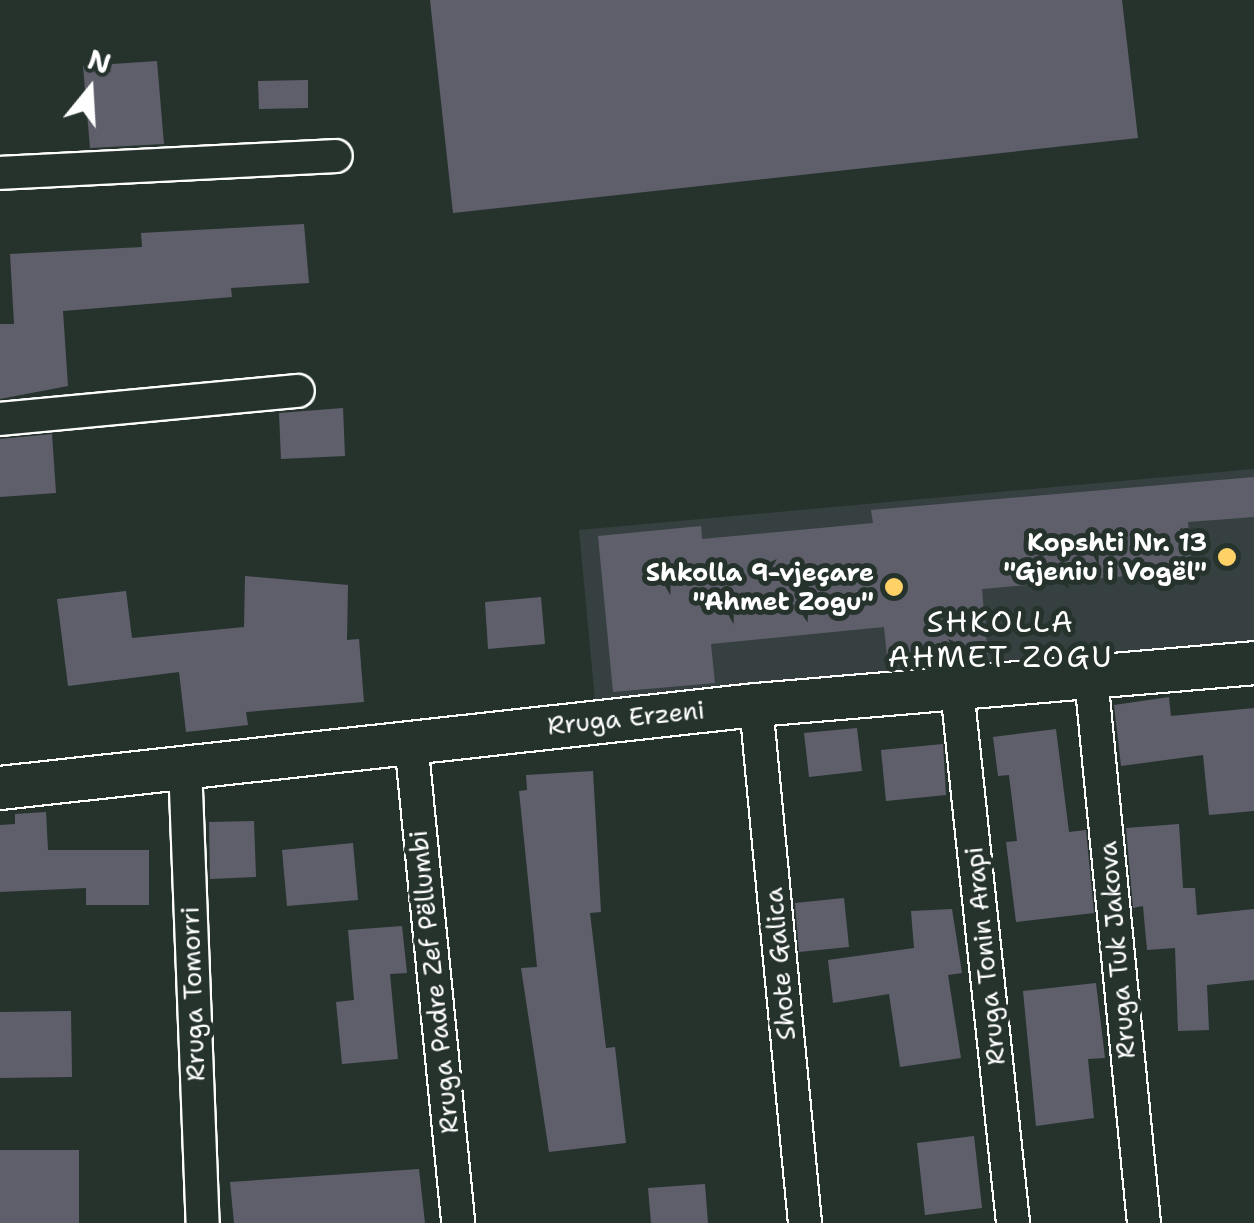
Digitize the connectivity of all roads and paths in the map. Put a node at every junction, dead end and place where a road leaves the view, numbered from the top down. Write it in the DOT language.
graph roads {
  1 [pos="336,156"];
  2 [pos="0,173"];
  3 [pos="298,392"];
  4 [pos="0,419"];
  5 [pos="1254,663"];
  6 [pos="1091,677"];
  7 [pos="957,689"];
  8 [pos="756,705"];
  9 [pos="411,740"];
  10 [pos="185,764"];
  11 [pos="0,788"];
  12 [pos="203,1223"];
  13 [pos="458,1223"];
  14 [pos="805,1223"];
  15 [pos="1013,1223"];
  16 [pos="1144,1223"];
  1 -- 2 [label="street"];
  3 -- 4 [label="street"];
  5 -- 6 [label="street, Rruga Erzeni"];
  6 -- 7 [label="street, Rruga Erzeni"];
  6 -- 16 [label="street, Rruga Tuk Jakova"];
  7 -- 8 [label="street, Rruga Erzeni"];
  7 -- 15 [label="street, Rruga Tonin Arapi"];
  8 -- 9 [label="street, Rruga Erzeni"];
  8 -- 14 [label="street, Shote Galica"];
  9 -- 10 [label="street, Rruga Erzeni"];
  9 -- 13 [label="street, Rruga Padre Zef Pëllumbi"];
  10 -- 11 [label="street, Rruga Erzeni"];
  10 -- 12 [label="street, Rruga Tomorri"];
}
